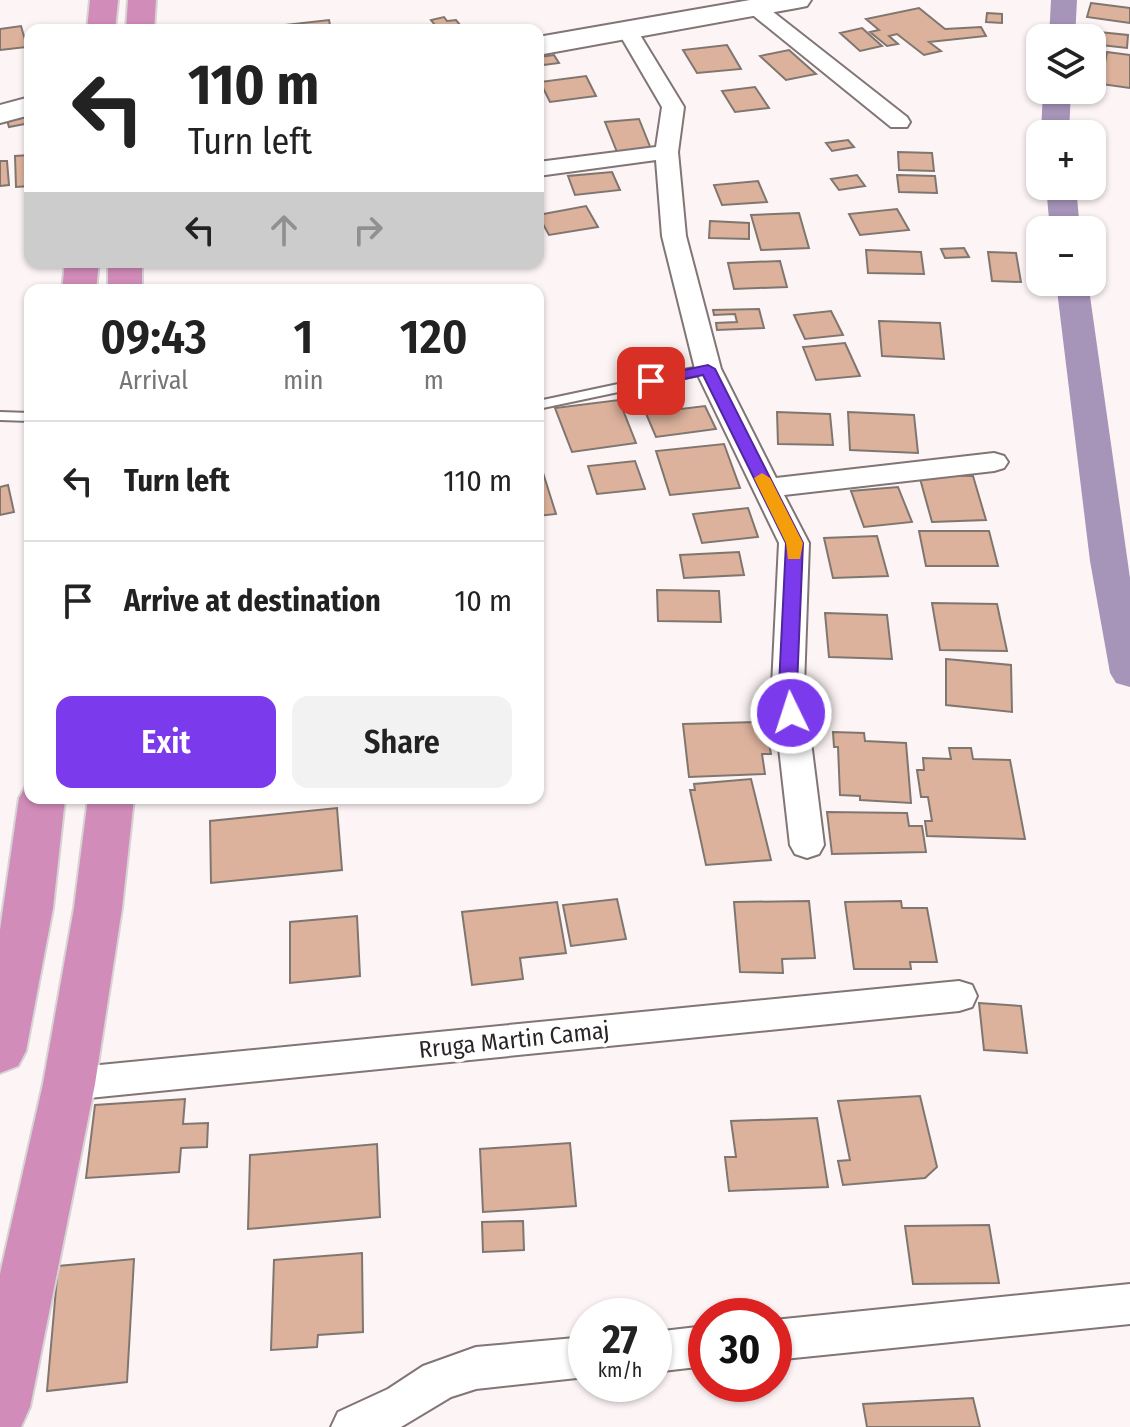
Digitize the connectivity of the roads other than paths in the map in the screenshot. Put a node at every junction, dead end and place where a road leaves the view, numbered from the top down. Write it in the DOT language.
graph roads {
  1 [pos="104,0"];
  2 [pos="142,0"];
  3 [pos="797,0"];
  4 [pos="715,6"];
  5 [pos="756,8"];
  6 [pos="102,24"];
  7 [pos="140,24"];
  8 [pos="627,30"];
  9 [pos="544,45"];
  10 [pos="24,108"];
  11 [pos="0,114"];
  12 [pos="899,122"];
  13 [pos="667,152"];
  14 [pos="544,168"];
  15 [pos="708,369"];
  16 [pos="544,404"];
  17 [pos="0,416"];
  18 [pos="24,417"];
  19 [pos="994,462"];
  20 [pos="767,488"];
  21 [pos="41,804"];
  22 [pos="110,804"];
  23 [pos="807,845"];
  24 [pos="959,996"];
  25 [pos="0,1051"];
  26 [pos="69,1084"];
  27 [pos="1115,1305"];
  28 [pos="792,1338"];
  29 [pos="568,1359"];
  30 [pos="0,1407"];
  31 [pos="353,1427"];
  1 -- 6 [label="highway"];
  2 -- 7 [label="highway"];
  3 -- 5 [label="main road"];
  4 -- 5 [label="main road"];
  4 -- 8 [label="main road"];
  5 -- 12 [label="street"];
  8 -- 9 [label="main road"];
  8 -- 13 [label="street"];
  10 -- 11 [label="main road"];
  13 -- 14 [label="street"];
  13 -- 15 [label="street"];
  15 -- 16 [label="lane"];
  15 -- 20 [label="street"];
  17 -- 18 [label="lane"];
  19 -- 20 [label="street"];
  20 -- 23 [label="street"];
  21 -- 25 [label="highway"];
  22 -- 26 [label="highway"];
  24 -- 26 [label="street, Rruga Martin Camaj"];
  26 -- 30 [label="highway"];
  27 -- 28 [label="street"];
  29 -- 31 [label="street"];
}
